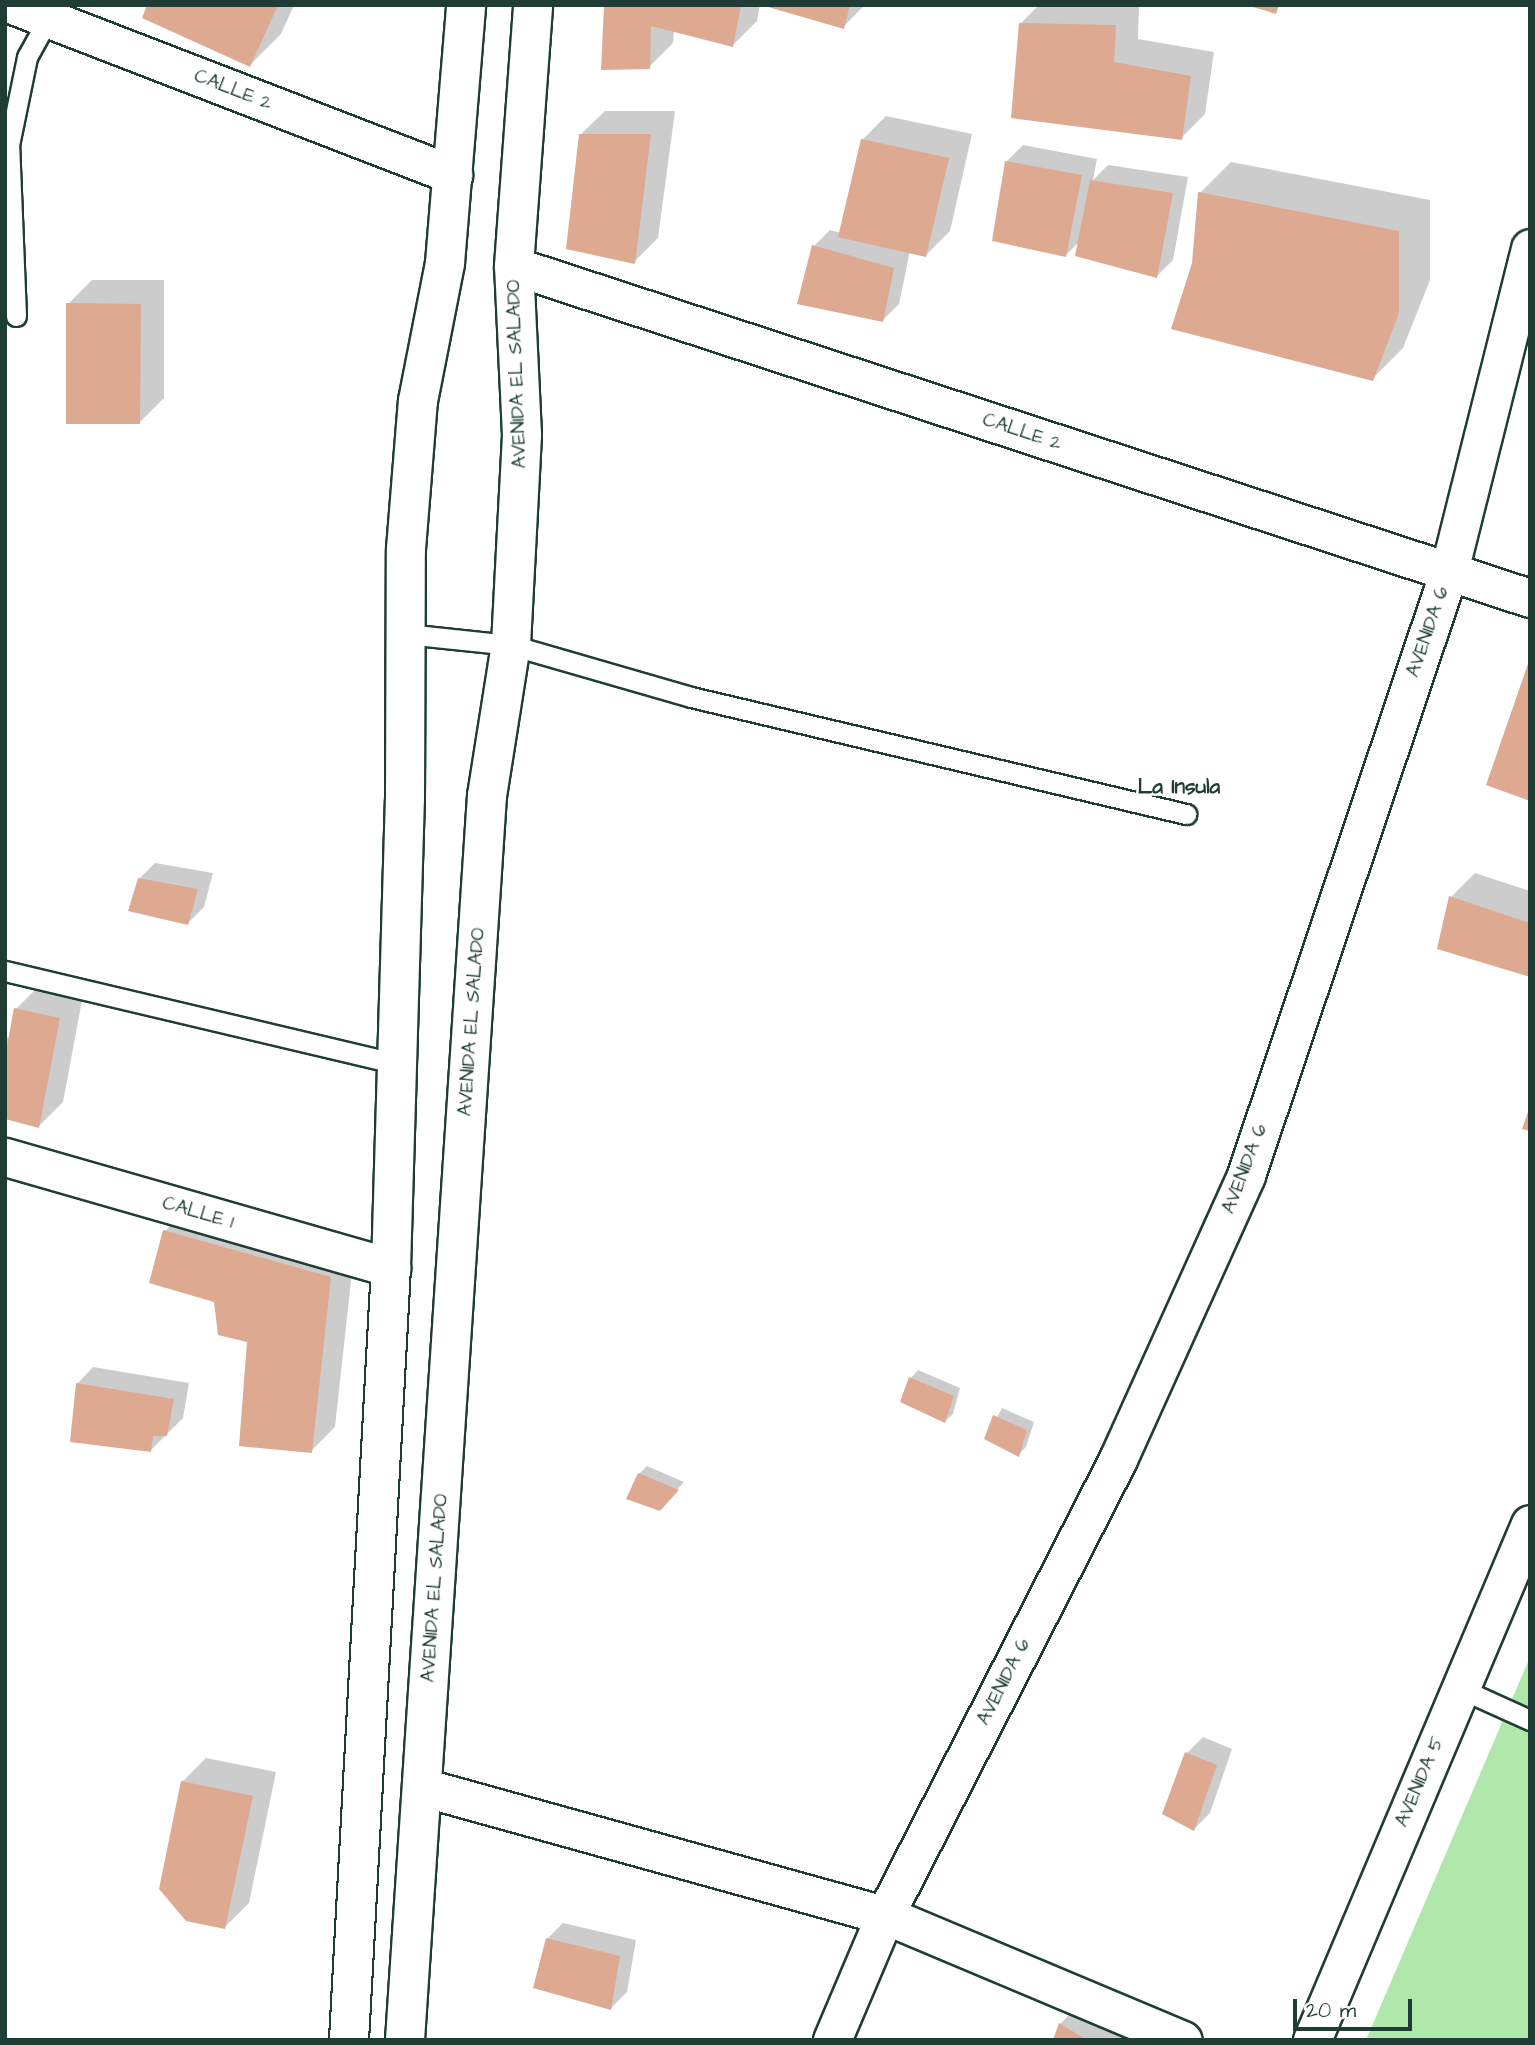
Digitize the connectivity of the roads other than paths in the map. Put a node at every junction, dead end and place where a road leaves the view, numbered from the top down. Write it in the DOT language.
graph roads {
  1 [pos="13,5"];
  2 [pos="466,5"];
  3 [pos="533,5"];
  4 [pos="48,19"];
  5 [pos="453,175"];
  6 [pos="1530,248"];
  7 [pos="514,266"];
  8 [pos="16,316"];
  9 [pos="1449,570"];
  10 [pos="1530,598"];
  11 [pos="406,634"];
  12 [pos="511,645"];
  13 [pos="1186,814"];
  14 [pos="5,971"];
  15 [pos="397,1064"];
  16 [pos="5,1157"];
  17 [pos="391,1268"];
  18 [pos="1530,1524"];
  19 [pos="1458,1688"];
  20 [pos="1530,1720"];
  21 [pos="422,1787"];
  22 [pos="885,1915"];
  23 [pos="349,2040"];
  24 [pos="405,2040"];
  25 [pos="832,2040"];
  26 [pos="1183,2040"];
  27 [pos="1312,2040"];
  1 -- 4 [label="street, CALLE 2"];
  2 -- 5 [label="main road"];
  3 -- 7 [label="main road, AVENIDA EL SALADO"];
  4 -- 5 [label="street, CALLE 2"];
  4 -- 8 [label="lane"];
  5 -- 11 [label="main road"];
  6 -- 9 [label="street, AVENIDA 6"];
  7 -- 9 [label="street, CALLE 2"];
  7 -- 12 [label="main road, AVENIDA EL SALADO"];
  9 -- 10 [label="street, CALLE 2"];
  9 -- 22 [label="street, AVENIDA 6"];
  11 -- 12 [label="lane"];
  11 -- 15 [label="main road"];
  12 -- 13 [label="lane"];
  12 -- 21 [label="main road, AVENIDA EL SALADO"];
  14 -- 15 [label="lane"];
  15 -- 17 [label="main road"];
  16 -- 17 [label="street, CALLE 1"];
  17 -- 23 [label="main road"];
  18 -- 19 [label="street, AVENIDA 5"];
  19 -- 20 [label="lane"];
  19 -- 27 [label="street, AVENIDA 5"];
  21 -- 22 [label="street"];
  21 -- 24 [label="main road, AVENIDA EL SALADO"];
  22 -- 25 [label="street, AVENIDA 6"];
  22 -- 26 [label="street"];
}
